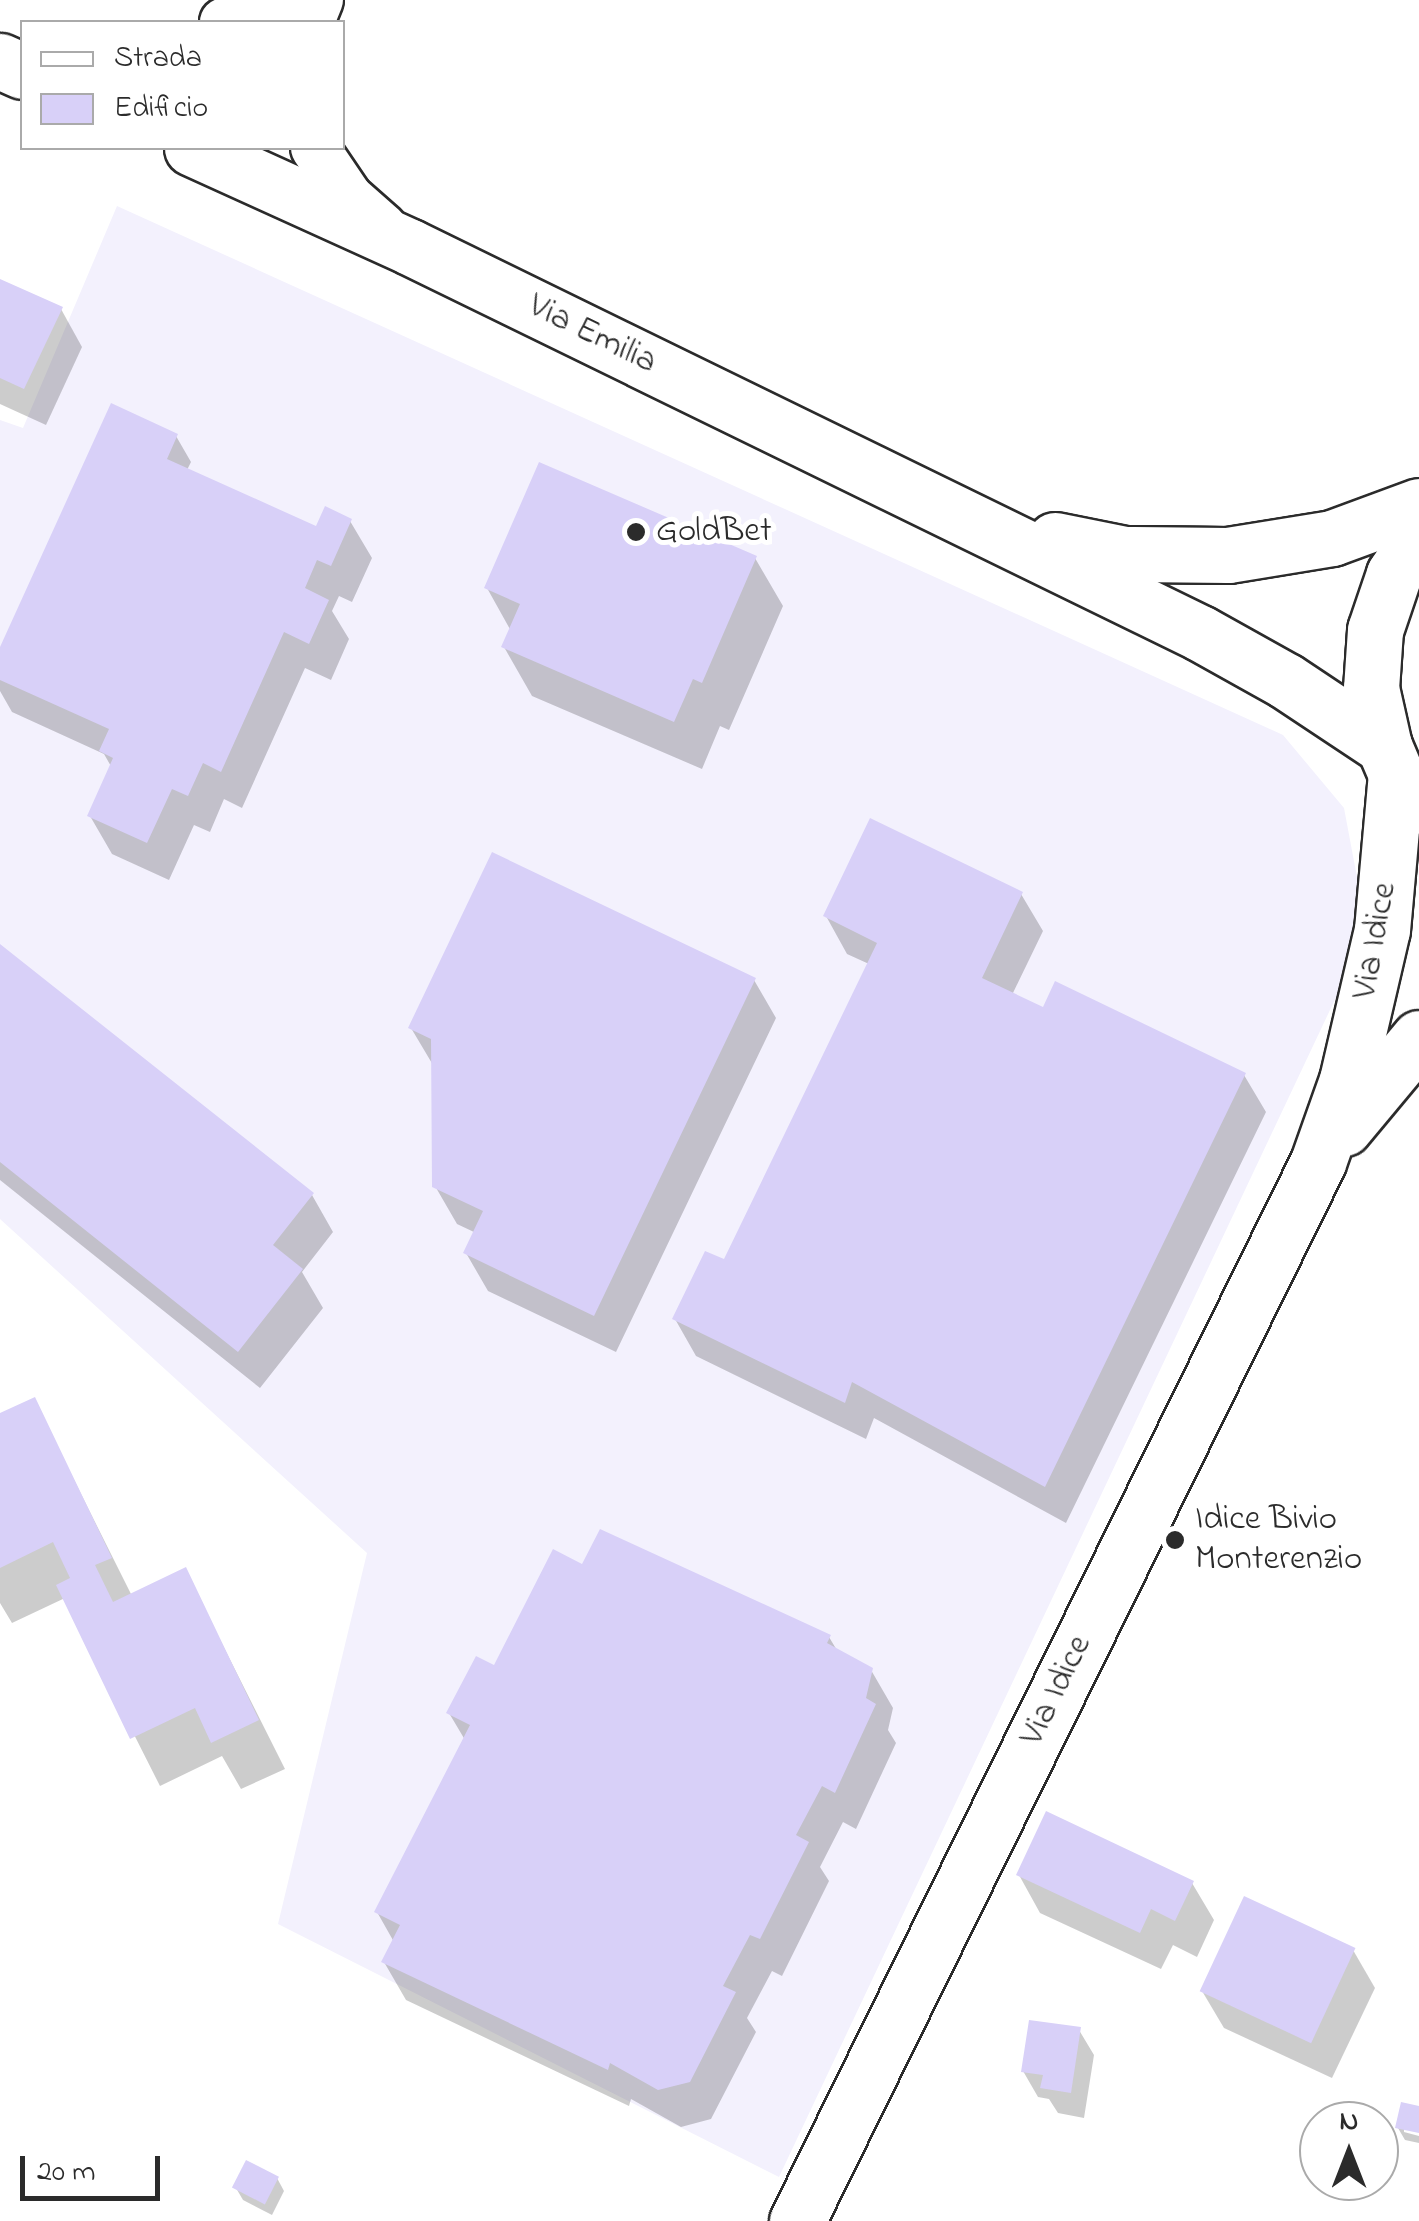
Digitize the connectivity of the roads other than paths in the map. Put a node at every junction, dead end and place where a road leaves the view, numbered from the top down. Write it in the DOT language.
graph roads {
  1 [pos="276,0"];
  2 [pos="229,20"];
  3 [pos="196,150"];
  4 [pos="316,150"];
  5 [pos="410,247"];
  6 [pos="1419,506"];
  7 [pos="990,528"];
  8 [pos="1419,537"];
  9 [pos="1400,775"];
  10 [pos="1419,1038"];
  11 [pos="1318,1162"];
  12 [pos="797,2221"];
  1 -- 2 [label="street"];
  3 -- 5 [label="main road, Via Emilia"];
  4 -- 5 [label="street"];
  5 -- 7 [label="main road, Via Emilia"];
  6 -- 7 [label="main road, Via Emilia"];
  7 -- 9 [label="main road, Via Emilia"];
  8 -- 9 [label="main road"];
  9 -- 11 [label="main road, Via Idice"];
  10 -- 11 [label="main road, Via Idice"];
  11 -- 12 [label="main road, Via Idice"];
}
